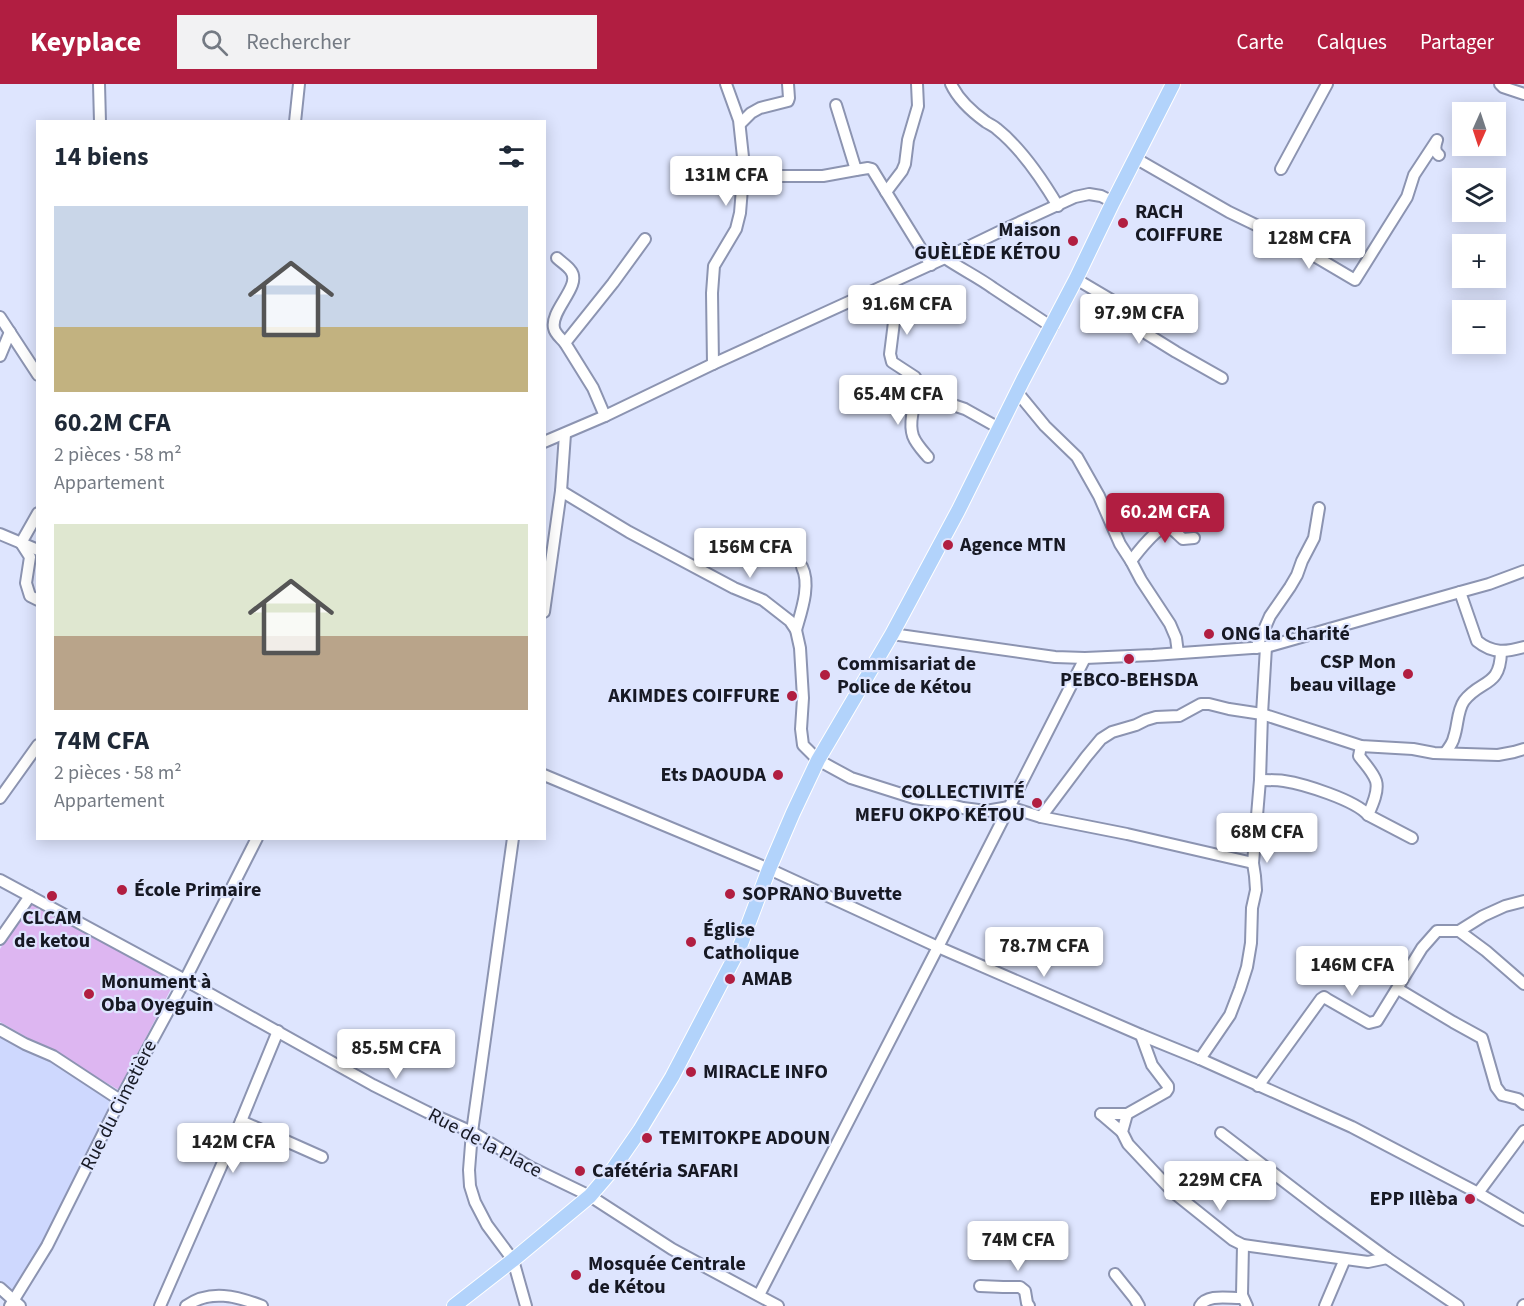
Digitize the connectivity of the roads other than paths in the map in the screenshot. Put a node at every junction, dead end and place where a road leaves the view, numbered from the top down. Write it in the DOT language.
graph roads {
  1 [pos="99,84"];
  2 [pos="299,84"];
  3 [pos="726,84"];
  4 [pos="788,84"];
  5 [pos="917,84"];
  6 [pos="951,84"];
  7 [pos="1173,84"];
  8 [pos="1327,84"];
  9 [pos="1500,84"];
  10 [pos="1524,94"];
  11 [pos="836,105"];
  12 [pos="100,120"];
  13 [pos="295,120"];
  14 [pos="740,124"];
  15 [pos="1439,155"];
  16 [pos="1135,158"];
  17 [pos="1281,169"];
  18 [pos="856,170"];
  19 [pos="743,176"];
  20 [pos="886,192"];
  21 [pos="1113,202"];
  22 [pos="1058,206"];
  23 [pos="645,239"];
  24 [pos="557,258"];
  25 [pos="945,258"];
  26 [pos="931,265"];
  27 [pos="1076,279"];
  28 [pos="880,288"];
  29 [pos="0,316"];
  30 [pos="1052,327"];
  31 [pos="10,332"];
  32 [pos="565,343"];
  33 [pos="0,356"];
  34 [pos="713,364"];
  35 [pos="36,372"];
  36 [pos="1222,378"];
  37 [pos="921,387"];
  38 [pos="1017,392"];
  39 [pos="605,416"];
  40 [pos="999,428"];
  41 [pos="564,434"];
  42 [pos="546,441"];
  43 [pos="928,457"];
  44 [pos="561,491"];
  45 [pos="1319,508"];
  46 [pos="36,517"];
  47 [pos="0,534"];
  48 [pos="1194,538"];
  49 [pos="21,543"];
  50 [pos="36,549"];
  51 [pos="549,549"];
  52 [pos="1131,561"];
  53 [pos="802,567"];
  54 [pos="1524,571"];
  55 [pos="546,587"];
  56 [pos="1460,592"];
  57 [pos="36,599"];
  58 [pos="796,630"];
  59 [pos="892,633"];
  60 [pos="1261,647"];
  61 [pos="1524,647"];
  62 [pos="1501,652"];
  63 [pos="1178,654"];
  64 [pos="1085,658"];
  65 [pos="1262,714"];
  66 [pos="1361,746"];
  67 [pos="36,747"];
  68 [pos="1524,749"];
  69 [pos="1445,753"];
  70 [pos="818,760"];
  71 [pos="546,776"];
  72 [pos="1260,780"];
  73 [pos="4,783"];
  74 [pos="0,798"];
  75 [pos="1009,807"];
  76 [pos="986,811"];
  77 [pos="1368,815"];
  78 [pos="1041,817"];
  79 [pos="1002,821"];
  80 [pos="1412,838"];
  81 [pos="256,840"];
  82 [pos="513,840"];
  83 [pos="1253,863"];
  84 [pos="769,869"];
  85 [pos="0,880"];
  86 [pos="30,896"];
  87 [pos="1524,901"];
  88 [pos="1459,931"];
  89 [pos="0,939"];
  90 [pos="938,947"];
  91 [pos="185,980"];
  92 [pos="1524,984"];
  93 [pos="1398,988"];
  94 [pos="0,1030"];
  95 [pos="278,1030"];
  96 [pos="1141,1035"];
  97 [pos="1200,1059"];
  98 [pos="1258,1086"];
  99 [pos="120,1100"];
  100 [pos="1524,1104"];
  101 [pos="1127,1114"];
  102 [pos="241,1121"];
  103 [pos="1524,1131"];
  104 [pos="472,1132"];
  105 [pos="1122,1132"];
  106 [pos="1221,1133"];
  107 [pos="322,1157"];
  108 [pos="1478,1193"];
  109 [pos="590,1196"];
  110 [pos="1524,1220"];
  111 [pos="1243,1245"];
  112 [pos="1387,1258"];
  113 [pos="1346,1259"];
  114 [pos="513,1260"];
  115 [pos="1115,1274"];
  116 [pos="980,1286"];
  117 [pos="0,1288"];
  118 [pos="759,1295"];
  119 [pos="1241,1301"];
  120 [pos="15,1304"];
  121 [pos="160,1306"];
  122 [pos="186,1306"];
  123 [pos="262,1306"];
  124 [pos="454,1306"];
  125 [pos="526,1306"];
  126 [pos="778,1306"];
  127 [pos="1029,1306"];
  128 [pos="1138,1306"];
  129 [pos="1200,1306"];
  130 [pos="1325,1306"];
  131 [pos="1458,1306"];
  1 -- 12 [label="street"];
  2 -- 13 [label="street"];
  3 -- 14 [label="street"];
  4 -- 14 [label="street"];
  5 -- 20 [label="street"];
  6 -- 22 [label="street"];
  7 -- 16 [label="main road"];
  8 -- 17 [label="street"];
  9 -- 10 [label="street"];
  11 -- 18 [label="street"];
  14 -- 19 [label="street"];
  15 -- 16 [label="street"];
  16 -- 21 [label="main road"];
  18 -- 19 [label="street"];
  18 -- 20 [label="street"];
  19 -- 34 [label="street"];
  20 -- 26 [label="street"];
  21 -- 22 [label="street"];
  21 -- 27 [label="main road"];
  22 -- 25 [label="street"];
  23 -- 32 [label="street"];
  24 -- 32 [label="street"];
  25 -- 26 [label="street"];
  25 -- 30 [label="street"];
  26 -- 28 [label="street"];
  27 -- 30 [label="main road"];
  27 -- 36 [label="street"];
  28 -- 34 [label="street"];
  28 -- 37 [label="street"];
  29 -- 31 [label="street"];
  30 -- 38 [label="main road"];
  31 -- 33 [label="street"];
  31 -- 35 [label="street"];
  32 -- 39 [label="street"];
  34 -- 39 [label="street"];
  37 -- 40 [label="street"];
  37 -- 43 [label="street"];
  38 -- 40 [label="main road"];
  38 -- 52 [label="street"];
  39 -- 41 [label="street"];
  40 -- 59 [label="main road"];
  41 -- 42 [label="street"];
  41 -- 44 [label="street"];
  44 -- 51 [label="street"];
  44 -- 58 [label="street"];
  45 -- 60 [label="street"];
  46 -- 49 [label="street"];
  47 -- 49 [label="street"];
  48 -- 52 [label="street"];
  49 -- 50 [label="street"];
  49 -- 57 [label="street"];
  51 -- 55 [label="street"];
  52 -- 63 [label="street"];
  53 -- 58 [label="street"];
  54 -- 56 [label="street"];
  56 -- 60 [label="street"];
  56 -- 62 [label="street"];
  58 -- 70 [label="street"];
  59 -- 64 [label="street"];
  59 -- 70 [label="main road"];
  60 -- 63 [label="street"];
  60 -- 65 [label="street"];
  61 -- 62 [label="street"];
  62 -- 69 [label="street"];
  63 -- 64 [label="street"];
  64 -- 75 [label="street"];
  65 -- 66 [label="street"];
  65 -- 72 [label="street"];
  65 -- 78 [label="street"];
  66 -- 69 [label="street"];
  66 -- 77 [label="street"];
  67 -- 73 [label="street"];
  68 -- 69 [label="street"];
  70 -- 76 [label="street"];
  70 -- 84 [label="main road"];
  71 -- 84 [label="street"];
  72 -- 77 [label="street"];
  72 -- 83 [label="street"];
  73 -- 74 [label="street"];
  75 -- 76 [label="street"];
  75 -- 78 [label="street"];
  75 -- 79 [label="street"];
  76 -- 79 [label="street"];
  77 -- 80 [label="street"];
  78 -- 83 [label="street"];
  79 -- 90 [label="street"];
  81 -- 91 [label="street, Rue du Cimetière"];
  82 -- 104 [label="street"];
  83 -- 97 [label="street"];
  84 -- 90 [label="street"];
  84 -- 109 [label="main road"];
  85 -- 86 [label="street, Rue de la Place"];
  86 -- 89 [label="street"];
  86 -- 91 [label="street, Rue de la Place"];
  87 -- 88 [label="street"];
  88 -- 92 [label="street"];
  88 -- 93 [label="street"];
  90 -- 96 [label="street"];
  90 -- 118 [label="street"];
  91 -- 95 [label="street, Rue de la Place"];
  91 -- 99 [label="street, Rue du Cimetière"];
  93 -- 98 [label="street"];
  93 -- 100 [label="street"];
  94 -- 99 [label="street"];
  95 -- 102 [label="street"];
  95 -- 104 [label="street, Rue de la Place"];
  96 -- 97 [label="street"];
  96 -- 101 [label="street"];
  97 -- 98 [label="street"];
  98 -- 108 [label="street"];
  99 -- 120 [label="street, Rue du Cimetière"];
  101 -- 105 [label="street"];
  101 -- 105 [label="street"];
  102 -- 107 [label="street"];
  102 -- 121 [label="street"];
  103 -- 108 [label="street"];
  104 -- 109 [label="street, Rue de la Place"];
  104 -- 114 [label="street"];
  105 -- 111 [label="street"];
  106 -- 112 [label="street"];
  108 -- 110 [label="street"];
  109 -- 114 [label="main road"];
  109 -- 118 [label="street, Rue de la Place"];
  111 -- 113 [label="street"];
  111 -- 119 [label="street"];
  112 -- 113 [label="street"];
  112 -- 131 [label="street"];
  113 -- 130 [label="street"];
  114 -- 124 [label="main road"];
  114 -- 125 [label="street"];
  115 -- 128 [label="street"];
  116 -- 127 [label="street"];
  117 -- 120 [label="street"];
  118 -- 126 [label="street, Rue de la Place"];
  119 -- 129 [label="street"];
  122 -- 123 [label="street"];
}
